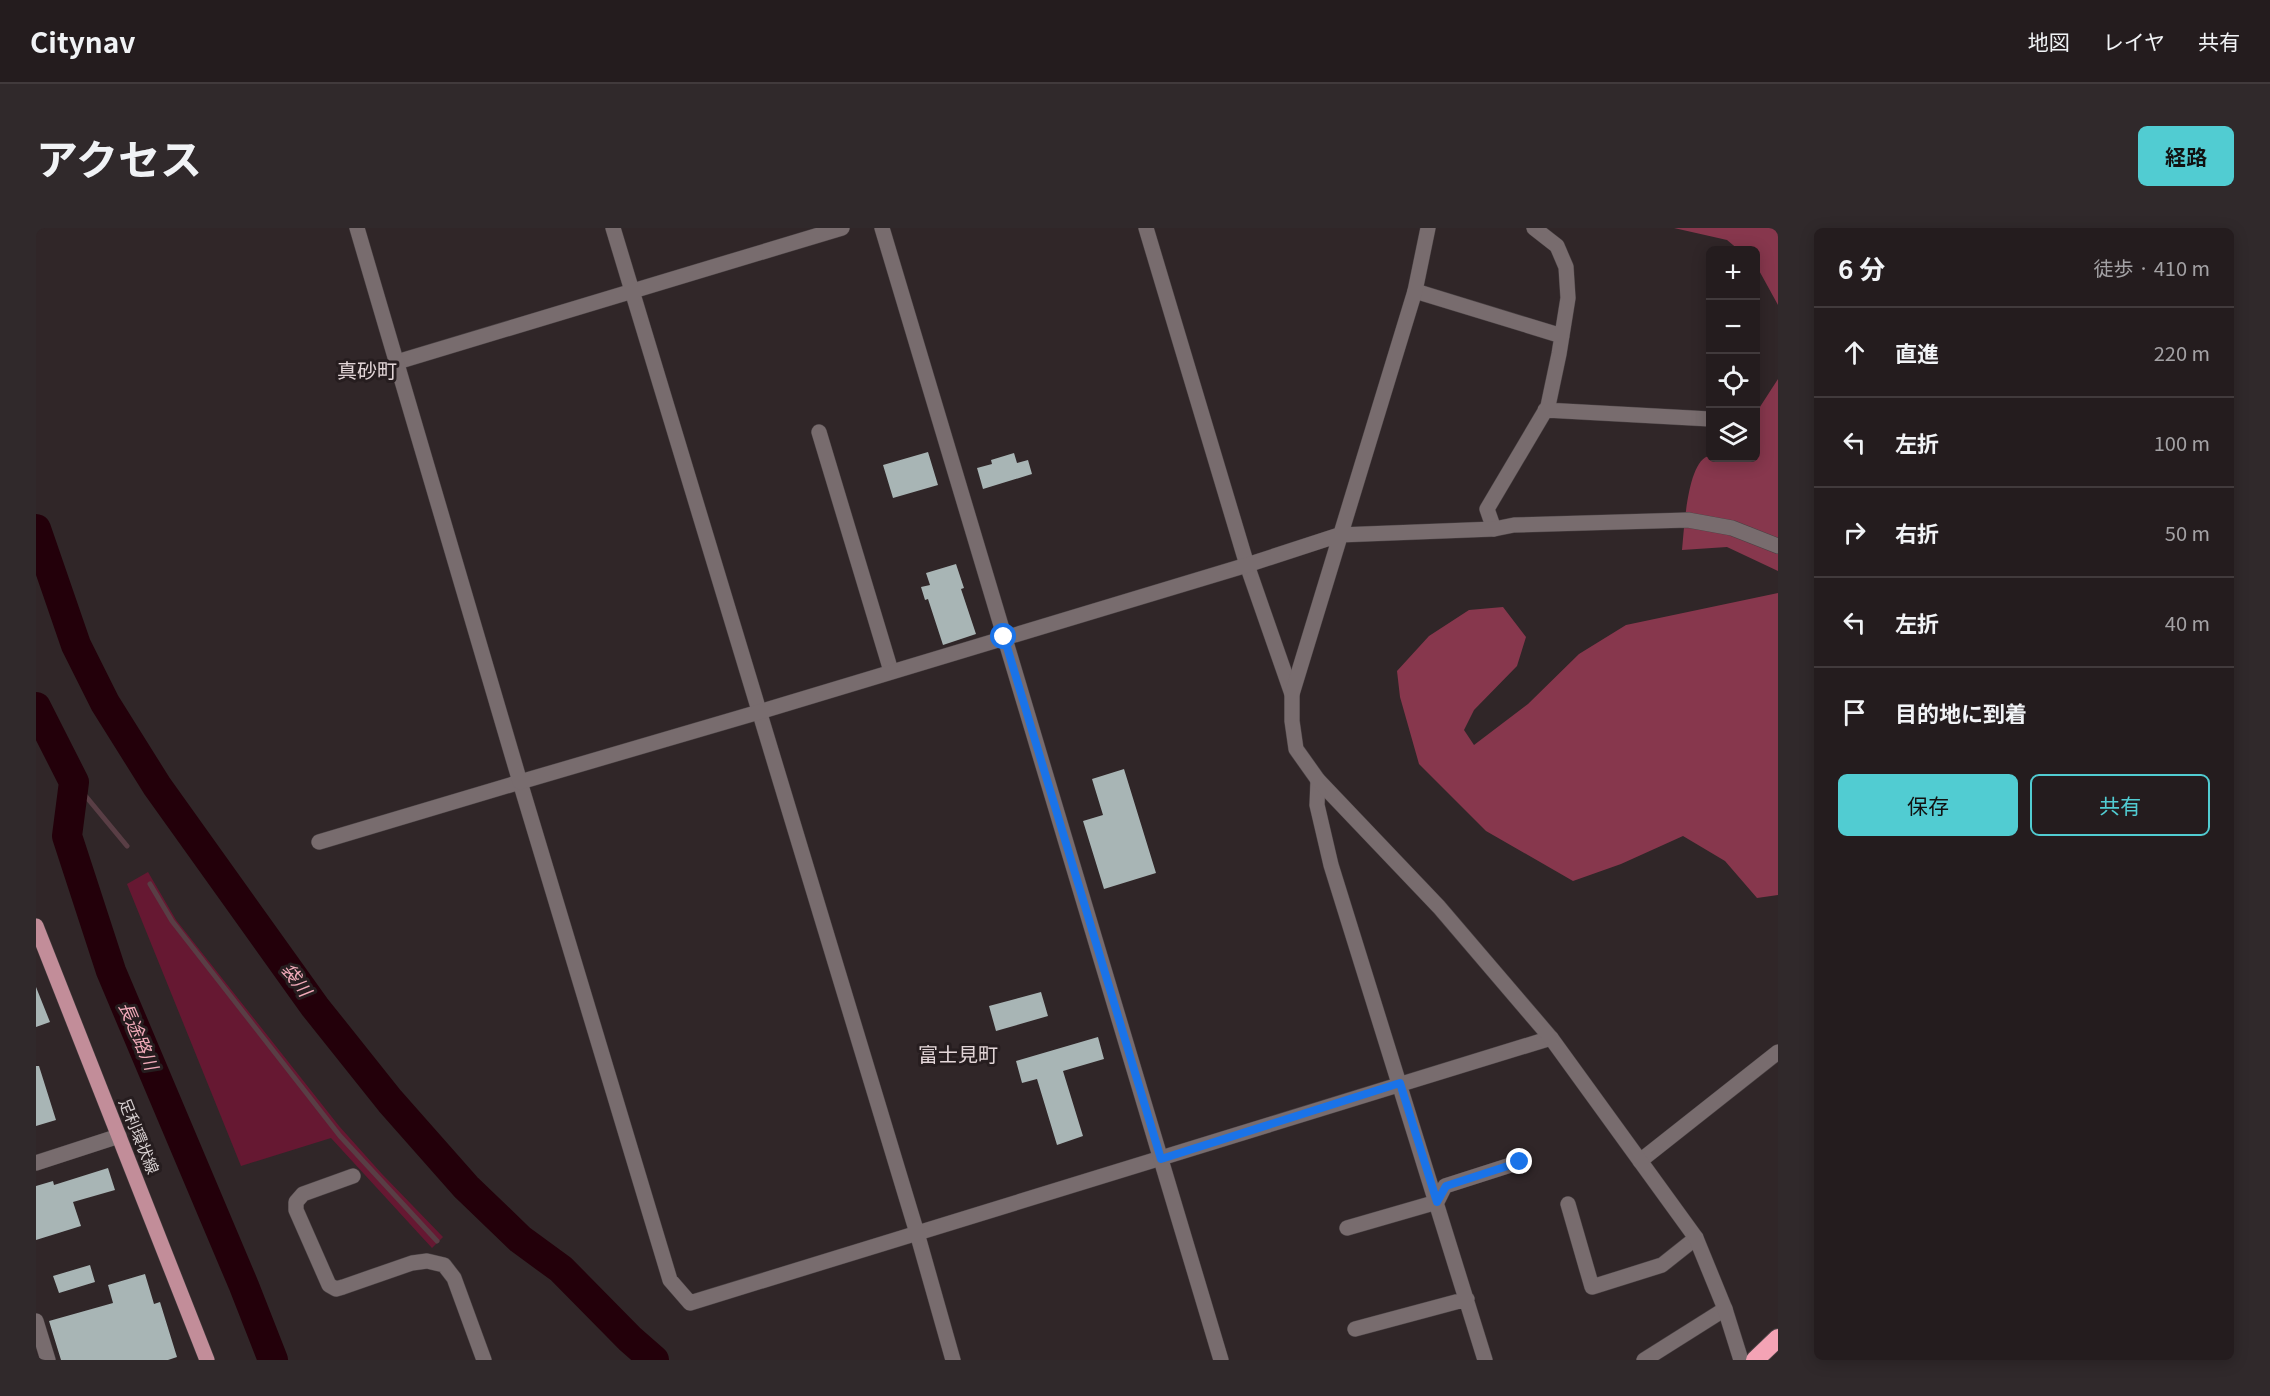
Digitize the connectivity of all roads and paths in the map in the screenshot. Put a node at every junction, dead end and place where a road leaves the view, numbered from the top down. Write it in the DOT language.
graph roads {
  1 [pos="357,228"];
  2 [pos="613,228"];
  3 [pos="842,228"];
  4 [pos="882,228"];
  5 [pos="1146,228"];
  6 [pos="1428,228"];
  7 [pos="1534,228"];
  8 [pos="632,291"];
  9 [pos="1414,291"];
  10 [pos="1562,336"];
  11 [pos="397,362"];
  12 [pos="1545,410"];
  13 [pos="1706,419"];
  14 [pos="819,432"];
  15 [pos="1494,529"];
  16 [pos="1339,535"];
  17 [pos="1778,546"];
  18 [pos="1247,565"];
  19 [pos="1004,637"];
  20 [pos="891,671"];
  21 [pos="1292,694"];
  22 [pos="759,712"];
  23 [pos="1318,780"];
  24 [pos="520,782"];
  25 [pos="319,842"];
  26 [pos="36,926"];
  27 [pos="1551,1038"];
  28 [pos="1778,1052"];
  29 [pos="1400,1083"];
  30 [pos="119,1136"];
  31 [pos="1161,1159"];
  32 [pos="1640,1161"];
  33 [pos="1520,1162"];
  34 [pos="36,1163"];
  35 [pos="353,1176"];
  36 [pos="1437,1202"];
  37 [pos="1568,1204"];
  38 [pos="1347,1228"];
  39 [pos="917,1233"];
  40 [pos="1696,1238"];
  41 [pos="1467,1299"];
  42 [pos="1725,1309"];
  43 [pos="36,1322"];
  44 [pos="1355,1329"];
  45 [pos="1778,1338"];
  46 [pos="48,1360"];
  47 [pos="207,1360"];
  48 [pos="484,1360"];
  49 [pos="953,1360"];
  50 [pos="1221,1360"];
  51 [pos="1485,1360"];
  52 [pos="1644,1360"];
  53 [pos="1742,1360"];
  54 [pos="1755,1360"];
  1 -- 11 [label="street"];
  2 -- 8 [label="street"];
  3 -- 8 [label="street"];
  4 -- 19 [label="street"];
  5 -- 18 [label="street"];
  6 -- 9 [label="street"];
  7 -- 10 [label="street"];
  8 -- 11 [label="street"];
  8 -- 22 [label="street"];
  9 -- 10 [label="street"];
  9 -- 16 [label="street"];
  10 -- 12 [label="street"];
  11 -- 24 [label="street"];
  12 -- 13 [label="street"];
  12 -- 15 [label="street"];
  14 -- 20 [label="street"];
  15 -- 16 [label="street"];
  15 -- 17 [label="street"];
  16 -- 18 [label="street"];
  16 -- 21 [label="street"];
  18 -- 19 [label="street"];
  18 -- 21 [label="street"];
  19 -- 20 [label="street"];
  19 -- 31 [label="street"];
  20 -- 22 [label="street"];
  21 -- 23 [label="street"];
  22 -- 24 [label="street"];
  22 -- 39 [label="street"];
  23 -- 27 [label="street"];
  23 -- 29 [label="street"];
  24 -- 25 [label="street"];
  24 -- 39 [label="street"];
  26 -- 30 [label="main road, 足利環状線"];
  27 -- 29 [label="street"];
  27 -- 32 [label="street"];
  28 -- 32 [label="street"];
  29 -- 31 [label="street"];
  29 -- 36 [label="street"];
  30 -- 34 [label="street"];
  30 -- 47 [label="main road, 足利環状線"];
  31 -- 39 [label="street"];
  31 -- 50 [label="street"];
  32 -- 40 [label="street"];
  33 -- 36 [label="street"];
  35 -- 48 [label="street"];
  36 -- 38 [label="street"];
  36 -- 41 [label="street"];
  37 -- 40 [label="street"];
  39 -- 49 [label="street"];
  40 -- 42 [label="street"];
  41 -- 44 [label="street"];
  41 -- 51 [label="street"];
  42 -- 52 [label="street"];
  42 -- 53 [label="street"];
  43 -- 46 [label="street"];
  45 -- 54 [label="highway"];
}
